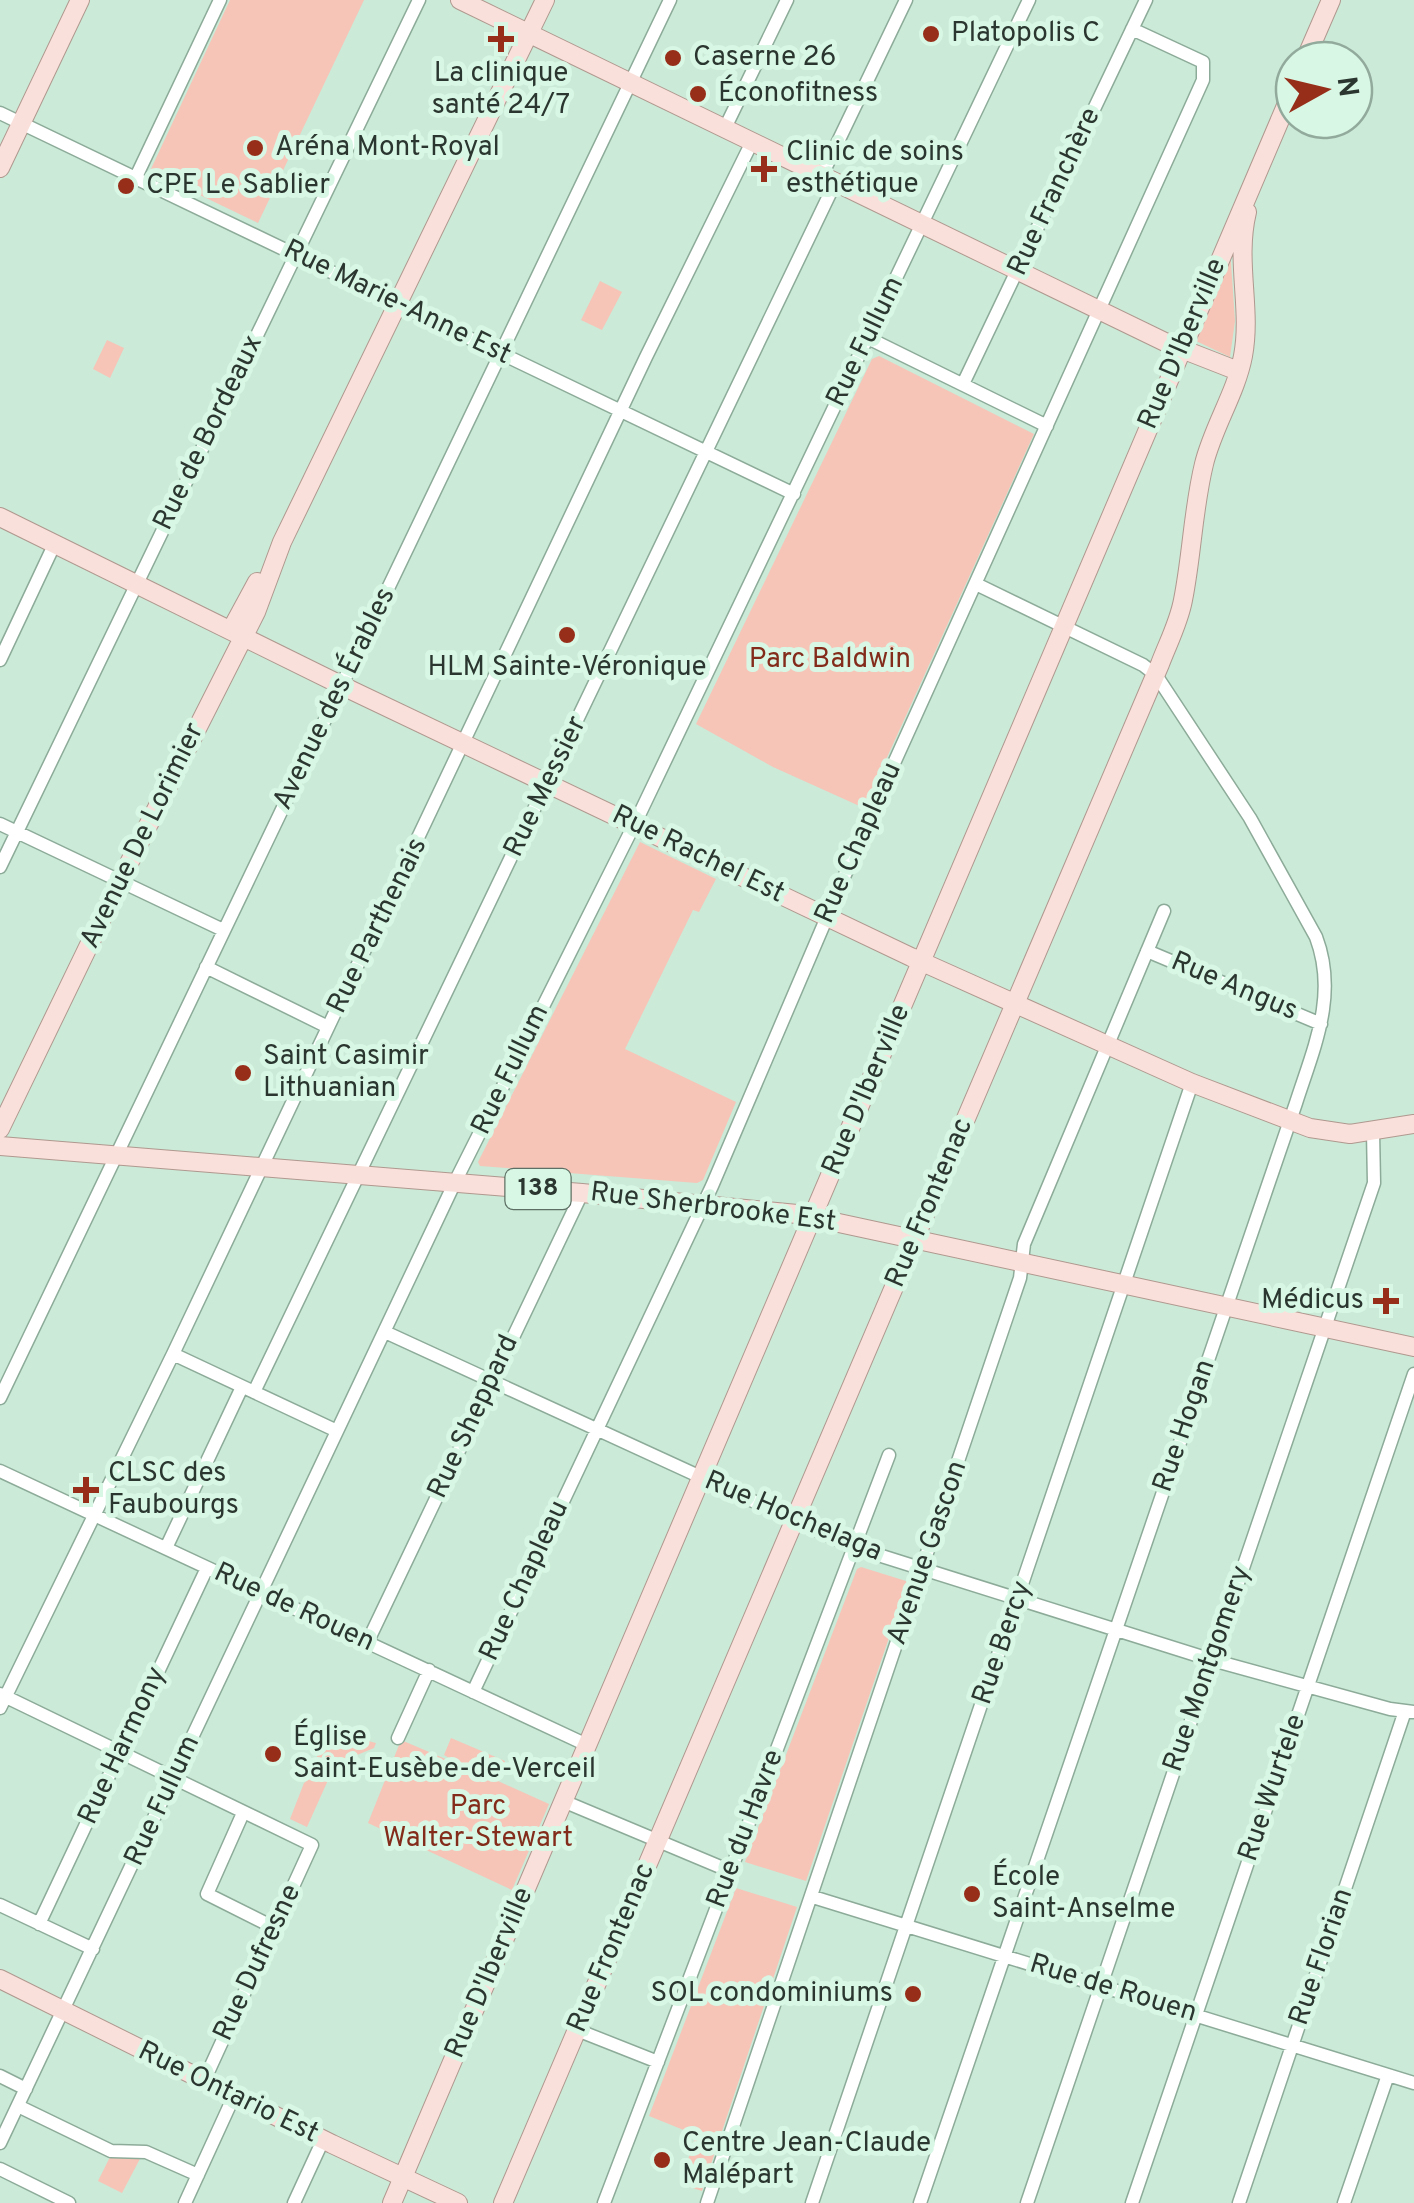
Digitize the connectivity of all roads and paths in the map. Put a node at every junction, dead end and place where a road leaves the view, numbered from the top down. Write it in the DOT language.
graph roads {
  1 [pos="80,0"];
  2 [pos="220,0"];
  3 [pos="418,0"];
  4 [pos="460,0"];
  5 [pos="545,0"];
  6 [pos="670,0"];
  7 [pos="787,0"];
  8 [pos="906,0"];
  9 [pos="1029,0"];
  10 [pos="1146,0"];
  11 [pos="1331,0"];
  12 [pos="1132,30"];
  13 [pos="529,34"];
  14 [pos="1314,40"];
  15 [pos="630,83"];
  16 [pos="0,113"];
  17 [pos="21,123"];
  18 [pos="725,128"];
  19 [pos="1274,134"];
  20 [pos="752,142"];
  21 [pos="0,168"];
  22 [pos="136,177"];
  23 [pos="829,178"];
  24 [pos="1256,178"];
  25 [pos="922,224"];
  26 [pos="296,252"];
  27 [pos="1018,271"];
  28 [pos="397,303"];
  29 [pos="1100,310"];
  30 [pos="868,338"];
  31 [pos="1180,349"];
  32 [pos="500,354"];
  33 [pos="1238,371"];
  34 [pos="963,384"];
  35 [pos="620,411"];
  36 [pos="1047,426"];
  37 [pos="706,452"];
  38 [pos="794,494"];
  39 [pos="0,517"];
  40 [pos="55,543"];
  41 [pos="137,583"];
  42 [pos="976,584"];
  43 [pos="1065,626"];
  44 [pos="237,633"];
  45 [pos="0,660"];
  46 [pos="1156,675"];
  47 [pos="341,685"];
  48 [pos="464,743"];
  49 [pos="548,784"];
  50 [pos="0,824"];
  51 [pos="633,824"];
  52 [pos="17,832"];
  53 [pos="0,866"];
  54 [pos="120,881"];
  55 [pos="1164,911"];
  56 [pos="826,916"];
  57 [pos="223,930"];
  58 [pos="1147,951"];
  59 [pos="922,962"];
  60 [pos="206,967"];
  61 [pos="1014,1004"];
  62 [pos="1321,1024"];
  63 [pos="328,1027"];
  64 [pos="1107,1046"];
  65 [pos="1192,1083"];
  66 [pos="1289,1122"];
  67 [pos="1414,1124"];
  68 [pos="0,1129"];
  69 [pos="1372,1132"];
  70 [pos="0,1146"];
  71 [pos="116,1156"];
  72 [pos="262,1166"];
  73 [pos="357,1175"];
  74 [pos="456,1182"];
  75 [pos="582,1193"];
  76 [pos="702,1204"];
  77 [pos="813,1217"];
  78 [pos="916,1238"];
  79 [pos="1022,1262"];
  80 [pos="1126,1283"];
  81 [pos="1227,1304"];
  82 [pos="1326,1326"];
  83 [pos="385,1332"];
  84 [pos="1414,1346"];
  85 [pos="173,1354"];
  86 [pos="1414,1374"];
  87 [pos="491,1381"];
  88 [pos="248,1390"];
  89 [pos="0,1398"];
  90 [pos="337,1431"];
  91 [pos="596,1431"];
  92 [pos="888,1455"];
  93 [pos="0,1471"];
  94 [pos="701,1478"];
  95 [pos="95,1515"];
  96 [pos="795,1522"];
  97 [pos="166,1548"];
  98 [pos="853,1548"];
  99 [pos="207,1568"];
  100 [pos="922,1570"];
  101 [pos="262,1593"];
  102 [pos="1018,1601"];
  103 [pos="1114,1630"];
  104 [pos="368,1642"];
  105 [pos="1212,1660"];
  106 [pos="429,1670"];
  107 [pos="1308,1687"];
  108 [pos="473,1692"];
  109 [pos="2,1700"];
  110 [pos="1405,1714"];
  111 [pos="398,1738"];
  112 [pos="587,1744"];
  113 [pos="120,1753"];
  114 [pos="173,1779"];
  115 [pos="563,1801"];
  116 [pos="243,1813"];
  117 [pos="658,1840"];
  118 [pos="730,1870"];
  119 [pos="813,1897"];
  120 [pos="0,1906"];
  121 [pos="39,1924"];
  122 [pos="907,1926"];
  123 [pos="275,1928"];
  124 [pos="94,1950"];
  125 [pos="1005,1956"];
  126 [pos="0,1979"];
  127 [pos="1100,1986"];
  128 [pos="64,2011"];
  129 [pos="1196,2015"];
  130 [pos="577,2030"];
  131 [pos="1292,2045"];
  132 [pos="658,2062"];
  133 [pos="1388,2075"];
  134 [pos="0,2076"];
  135 [pos="204,2081"];
  136 [pos="1414,2082"];
  137 [pos="26,2088"];
  138 [pos="234,2096"];
  139 [pos="18,2106"];
  140 [pos="323,2140"];
  141 [pos="0,2143"];
  142 [pos="0,2169"];
  143 [pos="198,2175"];
  144 [pos="402,2178"];
  145 [pos="68,2203"];
  146 [pos="185,2203"];
  147 [pos="294,2203"];
  148 [pos="392,2203"];
  149 [pos="458,2203"];
  150 [pos="503,2203"];
  151 [pos="604,2203"];
  152 [pos="707,2203"];
  153 [pos="812,2203"];
  154 [pos="920,2203"];
  155 [pos="1027,2203"];
  156 [pos="1132,2203"];
  157 [pos="1239,2203"];
  158 [pos="1344,2203"];
  1 -- 17 [label="main road"];
  2 -- 22 [label="street"];
  3 -- 26 [label="street, Rue de Bordeaux"];
  4 -- 13 [label="main road"];
  5 -- 13 [label="main road, Avenue De Lorimier"];
  6 -- 15 [label="street, Avenue des Érables"];
  7 -- 18 [label="street"];
  8 -- 23 [label="street, Rue Messier"];
  9 -- 25 [label="street, Rue Fullum"];
  10 -- 12 [label="street, Rue Franchère"];
  11 -- 14 [label="main road"];
  12 -- 27 [label="street, Rue Franchère"];
  12 -- 29 [label="street, Rue Chapleau"];
  13 -- 15 [label="main road"];
  13 -- 28 [label="main road, Avenue De Lorimier"];
  15 -- 18 [label="main road"];
  15 -- 32 [label="street, Avenue des Érables"];
  16 -- 17 [label="street, Rue Marie-Anne Est"];
  17 -- 21 [label="main road"];
  17 -- 22 [label="street, Rue Marie-Anne Est"];
  18 -- 20 [label="main road"];
  19 -- 24 [label="main road, Rue D'Iberville"];
  20 -- 23 [label="main road"];
  20 -- 35 [label="street, Rue Parthenais"];
  22 -- 26 [label="street, Rue Marie-Anne Est"];
  23 -- 25 [label="main road"];
  23 -- 37 [label="street, Rue Messier"];
  24 -- 31 [label="main road, Rue D'Iberville"];
  24 -- 33 [label="main road, Rue Frontenac"];
  25 -- 27 [label="main road"];
  25 -- 30 [label="street, Rue Fullum"];
  26 -- 28 [label="street, Rue Marie-Anne Est"];
  26 -- 41 [label="street, Rue de Bordeaux"];
  27 -- 29 [label="main road"];
  27 -- 34 [label="street, Rue Franchère"];
  28 -- 32 [label="street, Rue Marie-Anne Est"];
  28 -- 44 [label="main road, Avenue De Lorimier"];
  29 -- 31 [label="main road"];
  29 -- 36 [label="street, Rue Chapleau"];
  30 -- 34 [label="street"];
  30 -- 38 [label="street, Rue Fullum"];
  31 -- 33 [label="main road"];
  31 -- 43 [label="main road, Rue D'Iberville"];
  32 -- 35 [label="street, Rue Marie-Anne Est"];
  32 -- 47 [label="street, Avenue des Érables"];
  33 -- 46 [label="main road, Rue Frontenac"];
  34 -- 36 [label="street"];
  35 -- 37 [label="street, Rue Marie-Anne Est"];
  35 -- 48 [label="street, Rue Parthenais"];
  36 -- 42 [label="street, Rue Chapleau"];
  37 -- 38 [label="street, Rue Marie-Anne Est"];
  37 -- 49 [label="street, Rue Messier"];
  38 -- 51 [label="street, Rue Fullum"];
  39 -- 40 [label="main road, Rue Rachel Est"];
  40 -- 41 [label="main road, Rue Rachel Est"];
  40 -- 45 [label="street"];
  41 -- 44 [label="main road, Rue Rachel Est"];
  41 -- 52 [label="street, Rue de Bordeaux"];
  42 -- 43 [label="street"];
  42 -- 56 [label="street, Rue Chapleau"];
  43 -- 46 [label="street"];
  43 -- 59 [label="main road, Rue D'Iberville"];
  44 -- 47 [label="main road, Rue Rachel Est"];
  44 -- 54 [label="main road, Avenue De Lorimier"];
  46 -- 61 [label="main road, Rue Frontenac"];
  46 -- 62 [label="street, Rue Hogan"];
  47 -- 48 [label="main road, Rue Rachel Est"];
  47 -- 57 [label="street, Avenue des Érables"];
  48 -- 49 [label="main road, Rue Rachel Est"];
  48 -- 63 [label="street, Rue Parthenais"];
  49 -- 51 [label="main road, Rue Rachel Est"];
  49 -- 73 [label="street, Rue Messier"];
  50 -- 52 [label="street"];
  51 -- 56 [label="main road, Rue Rachel Est"];
  51 -- 74 [label="street, Rue Fullum"];
  52 -- 53 [label="street, Rue de Bordeaux"];
  52 -- 54 [label="street"];
  54 -- 57 [label="street"];
  54 -- 68 [label="main road, Avenue De Lorimier"];
  55 -- 58 [label="street, Avenue Gascon"];
  56 -- 59 [label="main road, Rue Rachel Est"];
  56 -- 76 [label="street, Rue Chapleau"];
  57 -- 60 [label="street, Avenue des Érables"];
  58 -- 62 [label="street, Rue Angus"];
  58 -- 64 [label="street, Avenue Gascon"];
  59 -- 61 [label="main road, Rue Rachel Est"];
  59 -- 77 [label="main road, Rue D'Iberville"];
  60 -- 63 [label="street"];
  60 -- 71 [label="street, Avenue des Érables"];
  61 -- 64 [label="main road, Rue Rachel Est"];
  61 -- 78 [label="main road, Rue Frontenac"];
  62 -- 66 [label="street, Rue Hogan"];
  63 -- 72 [label="street, Rue Parthenais"];
  64 -- 65 [label="main road, Rue Rachel Est"];
  64 -- 79 [label="street, Avenue Gascon"];
  65 -- 66 [label="main road, Rue Rachel Est"];
  65 -- 80 [label="street, Rue Bercy"];
  66 -- 69 [label="main road, Rue Rachel Est"];
  66 -- 81 [label="street, Rue Hogan"];
  67 -- 69 [label="main road, Rue Rachel Est"];
  69 -- 82 [label="street, Rue Montgomery"];
  70 -- 71 [label="main road, Rue Sherbrooke Est / 138"];
  71 -- 72 [label="main road, Rue Sherbrooke Est / 138"];
  71 -- 89 [label="street, Avenue des Érables"];
  72 -- 73 [label="main road, Rue Sherbrooke Est / 138"];
  72 -- 85 [label="street, Rue Parthenais"];
  73 -- 74 [label="main road, Rue Sherbrooke Est / 138"];
  73 -- 88 [label="street, Rue Messier"];
  74 -- 75 [label="main road, Rue Sherbrooke Est / 138"];
  74 -- 83 [label="street, Rue Fullum"];
  75 -- 76 [label="main road, Rue Sherbrooke Est / 138"];
  75 -- 87 [label="street, Rue Sheppard"];
  76 -- 77 [label="main road, Rue Sherbrooke Est / 138"];
  76 -- 91 [label="street, Rue Chapleau"];
  77 -- 78 [label="main road, Rue Sherbrooke Est / 138"];
  77 -- 94 [label="main road, Rue D'Iberville"];
  78 -- 79 [label="main road, Rue Sherbrooke Est / 138"];
  78 -- 96 [label="main road, Rue Frontenac"];
  79 -- 80 [label="main road, Rue Sherbrooke Est / 138"];
  79 -- 100 [label="street, Avenue Gascon"];
  80 -- 81 [label="main road, Rue Sherbrooke Est / 138"];
  80 -- 102 [label="street, Rue Bercy"];
  81 -- 82 [label="main road, Rue Sherbrooke Est / 138"];
  81 -- 103 [label="street, Rue Hogan"];
  82 -- 84 [label="main road, Rue Sherbrooke Est / 138"];
  82 -- 105 [label="street, Rue Montgomery"];
  83 -- 87 [label="street, Rue Hochelaga"];
  83 -- 90 [label="street, Rue Fullum"];
  85 -- 88 [label="street"];
  85 -- 95 [label="street, Rue Parthenais"];
  86 -- 107 [label="street, Rue Wurtele"];
  87 -- 91 [label="street, Rue Hochelaga"];
  87 -- 104 [label="street, Rue Sheppard"];
  88 -- 90 [label="street"];
  88 -- 97 [label="street, Rue Messier"];
  90 -- 101 [label="street, Rue Fullum"];
  91 -- 94 [label="street, Rue Hochelaga"];
  91 -- 108 [label="street, Rue Chapleau"];
  92 -- 98 [label="street, Rue du Havre"];
  93 -- 95 [label="street, Rue de Rouen"];
  94 -- 96 [label="street, Rue Hochelaga"];
  94 -- 112 [label="main road, Rue D'Iberville"];
  95 -- 97 [label="street, Rue de Rouen"];
  95 -- 109 [label="street, Rue Parthenais"];
  96 -- 98 [label="street, Rue Hochelaga"];
  96 -- 117 [label="main road, Rue Frontenac"];
  97 -- 99 [label="street, Rue de Rouen"];
  98 -- 100 [label="street, Rue Hochelaga"];
  98 -- 118 [label="street, Rue du Havre"];
  99 -- 101 [label="street, Rue de Rouen"];
  99 -- 113 [label="street, Rue Harmony"];
  100 -- 102 [label="street, Rue Hochelaga"];
  100 -- 119 [label="street, Avenue Gascon"];
  101 -- 104 [label="street, Rue de Rouen"];
  101 -- 114 [label="street, Rue Fullum"];
  102 -- 103 [label="street, Rue Hochelaga"];
  102 -- 122 [label="street, Rue Bercy"];
  103 -- 105 [label="street, Rue Hochelaga"];
  103 -- 125 [label="street, Rue Hogan"];
  104 -- 106 [label="street, Rue de Rouen"];
  105 -- 107 [label="street, Rue Hochelaga"];
  105 -- 127 [label="street, Rue Montgomery"];
  106 -- 108 [label="street, Rue de Rouen"];
  106 -- 111 [label="street"];
  107 -- 110 [label="street, Rue Hochelaga"];
  107 -- 129 [label="street, Rue Wurtele"];
  108 -- 112 [label="street, Rue de Rouen"];
  109 -- 113 [label="street"];
  110 -- 131 [label="street, Rue Florian"];
  112 -- 115 [label="main road, Rue D'Iberville"];
  113 -- 114 [label="street"];
  113 -- 121 [label="street, Rue Harmony"];
  114 -- 116 [label="street"];
  114 -- 124 [label="street, Rue Fullum"];
  115 -- 117 [label="street"];
  115 -- 144 [label="main road, Rue D'Iberville"];
  116 -- 123 [label="street"];
  116 -- 123 [label="street, Rue Dufresne"];
  117 -- 118 [label="street"];
  117 -- 130 [label="main road, Rue Frontenac"];
  118 -- 132 [label="street, Rue du Havre"];
  119 -- 122 [label="street, Rue de Rouen"];
  119 -- 152 [label="street, Avenue Gascon"];
  120 -- 121 [label="street"];
  121 -- 124 [label="street"];
  122 -- 125 [label="street, Rue de Rouen"];
  122 -- 153 [label="street, Rue Bercy"];
  123 -- 135 [label="street, Rue Dufresne"];
  124 -- 128 [label="street, Rue Fullum"];
  125 -- 127 [label="street, Rue de Rouen"];
  125 -- 154 [label="street, Rue Hogan"];
  126 -- 128 [label="main road, Rue Ontario Est"];
  127 -- 129 [label="street, Rue de Rouen"];
  127 -- 155 [label="street, Rue Montgomery"];
  128 -- 135 [label="main road, Rue Ontario Est"];
  128 -- 137 [label="street, Rue Fullum"];
  129 -- 131 [label="street, Rue de Rouen"];
  129 -- 156 [label="street, Rue Wurtele"];
  130 -- 132 [label="street"];
  130 -- 150 [label="main road, Rue Frontenac"];
  131 -- 133 [label="street, Rue de Rouen"];
  131 -- 157 [label="street, Rue Florian"];
  132 -- 151 [label="street, Rue du Havre"];
  133 -- 136 [label="street, Rue de Rouen"];
  133 -- 158 [label="street"];
  134 -- 137 [label="street"];
  135 -- 138 [label="main road, Rue Ontario Est"];
  137 -- 139 [label="street, Rue Fullum"];
  138 -- 140 [label="main road, Rue Ontario Est"];
  138 -- 143 [label="street"];
  139 -- 141 [label="street, Rue Fullum"];
  139 -- 143 [label="street"];
  140 -- 144 [label="main road, Rue Ontario Est"];
  140 -- 147 [label="street"];
  142 -- 145 [label="street"];
  143 -- 146 [label="street"];
  144 -- 148 [label="main road, Rue D'Iberville"];
  144 -- 149 [label="main road, Rue Ontario Est"];
}
